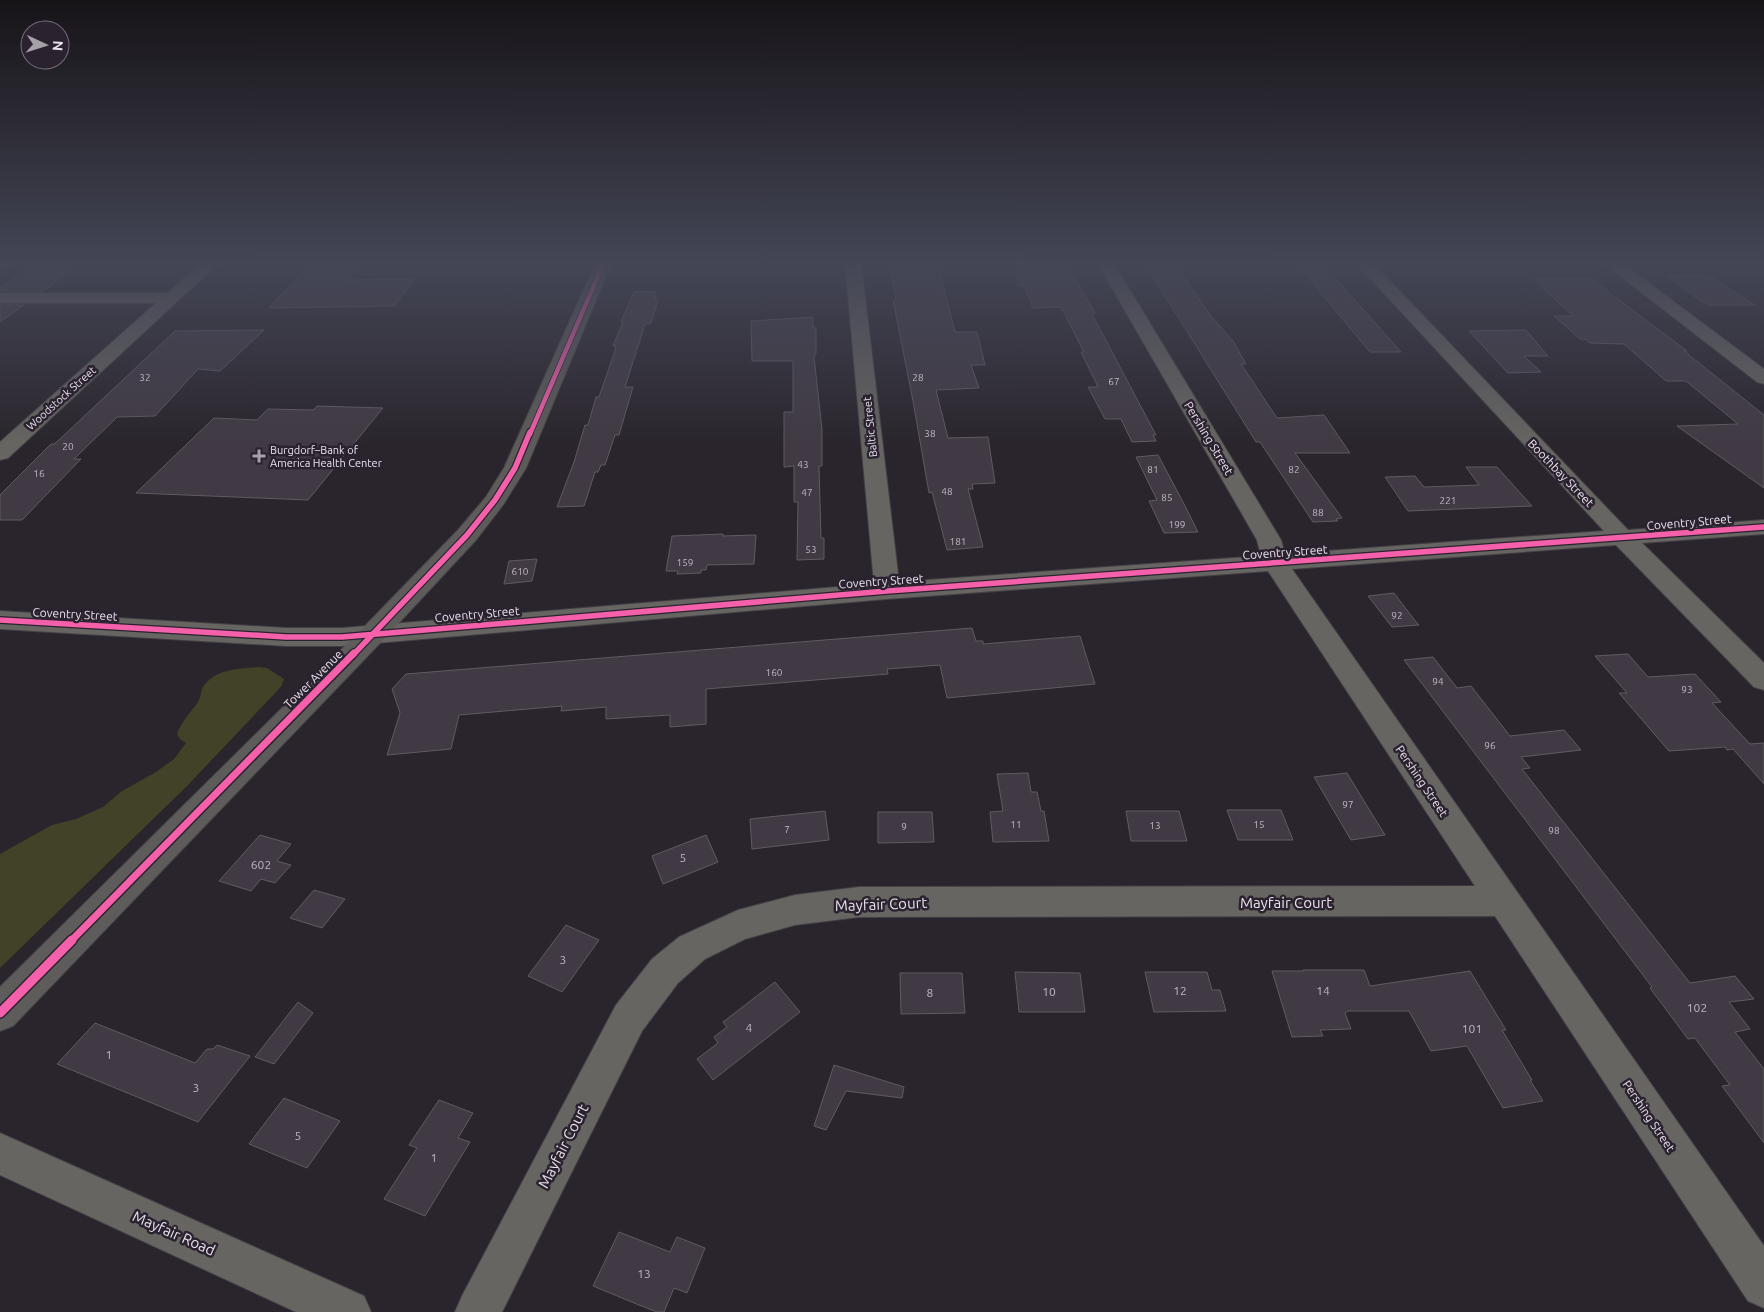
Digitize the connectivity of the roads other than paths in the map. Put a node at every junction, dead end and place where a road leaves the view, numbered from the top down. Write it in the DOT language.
graph roads {
  1 [pos="144,323"];
  2 [pos="578,323"];
  3 [pos="859,323"];
  4 [pos="1141,323"];
  5 [pos="1421,323"];
  6 [pos="1691,323"];
  7 [pos="1764,378"];
  8 [pos="0,453"];
  9 [pos="1764,527"];
  10 [pos="1624,539"];
  11 [pos="1275,564"];
  12 [pos="887,591"];
  13 [pos="0,620"];
  14 [pos="373,634"];
  15 [pos="1764,680"];
  16 [pos="1503,902"];
  17 [pos="0,1013"];
  18 [pos="0,1154"];
  19 [pos="1764,1285"];
  20 [pos="348,1312"];
  21 [pos="478,1312"];
  1 -- 8 [label="street, Woodstock Street"];
  2 -- 14 [label="main road, Tower Avenue"];
  3 -- 12 [label="street, Baltic Street"];
  4 -- 11 [label="street, Pershing Street"];
  5 -- 10 [label="street, Boothbay Street"];
  6 -- 7 [label="street"];
  9 -- 10 [label="street, Coventry Street"];
  10 -- 11 [label="street, Coventry Street"];
  10 -- 15 [label="street, Boothbay Street"];
  11 -- 12 [label="street, Coventry Street"];
  11 -- 16 [label="street, Pershing Street"];
  12 -- 14 [label="street, Coventry Street"];
  13 -- 14 [label="street, Coventry Street"];
  14 -- 17 [label="main road, Tower Avenue"];
  16 -- 19 [label="street, Pershing Street"];
  16 -- 21 [label="street, Mayfair Court"];
  18 -- 20 [label="street, Mayfair Road"];
}
